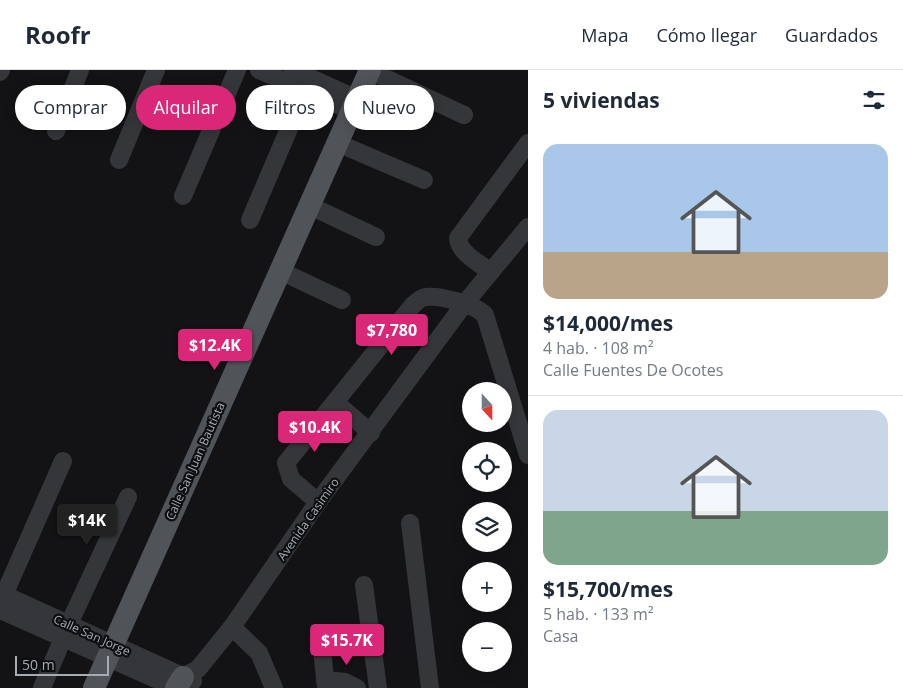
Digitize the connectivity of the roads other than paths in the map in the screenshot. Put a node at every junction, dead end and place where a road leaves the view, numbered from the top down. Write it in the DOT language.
graph roads {
  1 [pos="80,70"];
  2 [pos="156,70"];
  3 [pos="236,70"];
  4 [pos="260,70"];
  5 [pos="293,70"];
  6 [pos="378,72"];
  7 [pos="313,80"];
  8 [pos="371,85"];
  9 [pos="344,98"];
  10 [pos="464,115"];
  11 [pos="350,130"];
  12 [pos="354,130"];
  13 [pos="56,131"];
  14 [pos="528,143"];
  15 [pos="349,148"];
  16 [pos="119,160"];
  17 [pos="424,180"];
  18 [pos="183,196"];
  19 [pos="321,211"];
  20 [pos="250,220"];
  21 [pos="528,227"];
  22 [pos="376,237"];
  23 [pos="520,250"];
  24 [pos="491,272"];
  25 [pos="292,276"];
  26 [pos="342,300"];
  27 [pos="465,303"];
  28 [pos="335,402"];
  29 [pos="371,433"];
  30 [pos="528,455"];
  31 [pos="63,461"];
  32 [pos="128,496"];
  33 [pos="318,502"];
  34 [pos="410,523"];
  35 [pos="364,585"];
  36 [pos="1,600"];
  37 [pos="232,627"];
  38 [pos="66,631"];
  39 [pos="321,639"];
  40 [pos="117,654"];
  41 [pos="185,683"];
  42 [pos="326,684"];
  43 [pos="42,688"];
  44 [pos="94,688"];
  45 [pos="108,688"];
  46 [pos="274,688"];
  47 [pos="357,688"];
  48 [pos="378,688"];
  49 [pos="430,688"];
  1 -- 13 [label="street"];
  2 -- 16 [label="street"];
  3 -- 18 [label="street"];
  4 -- 7 [label="street"];
  5 -- 7 [label="street"];
  6 -- 8 [label="main road, Calle San Juan Bautista"];
  6 -- 10 [label="street"];
  7 -- 9 [label="street"];
  7 -- 20 [label="street"];
  11 -- 40 [label="main road, Calle San Juan Bautista"];
  12 -- 15 [label="main road, Calle San Juan Bautista"];
  14 -- 24 [label="street"];
  15 -- 17 [label="street"];
  15 -- 19 [label="main road, Calle San Juan Bautista"];
  19 -- 22 [label="street"];
  19 -- 25 [label="main road, Calle San Juan Bautista"];
  21 -- 23 [label="street, Avenida Casimiro"];
  23 -- 24 [label="street, Avenida Casimiro"];
  24 -- 27 [label="street, Avenida Casimiro"];
  25 -- 26 [label="street"];
  25 -- 40 [label="main road, Calle San Juan Bautista"];
  27 -- 28 [label="street"];
  27 -- 29 [label="street, Avenida Casimiro"];
  27 -- 30 [label="street"];
  28 -- 29 [label="street"];
  28 -- 33 [label="street"];
  29 -- 33 [label="street, Avenida Casimiro"];
  31 -- 36 [label="street"];
  32 -- 38 [label="street"];
  33 -- 37 [label="street, Avenida Casimiro"];
  34 -- 49 [label="street"];
  35 -- 48 [label="street"];
  36 -- 38 [label="street, Calle San Jorge"];
  37 -- 41 [label="street, Avenida Casimiro"];
  37 -- 46 [label="street"];
  38 -- 40 [label="street, Calle San Jorge"];
  38 -- 43 [label="street"];
  39 -- 42 [label="street"];
  40 -- 41 [label="street, Calle San Jorge"];
  40 -- 44 [label="main road, Calle San Juan Bautista"];
  40 -- 45 [label="main road, Calle San Juan Bautista"];
  42 -- 47 [label="street"];
}
